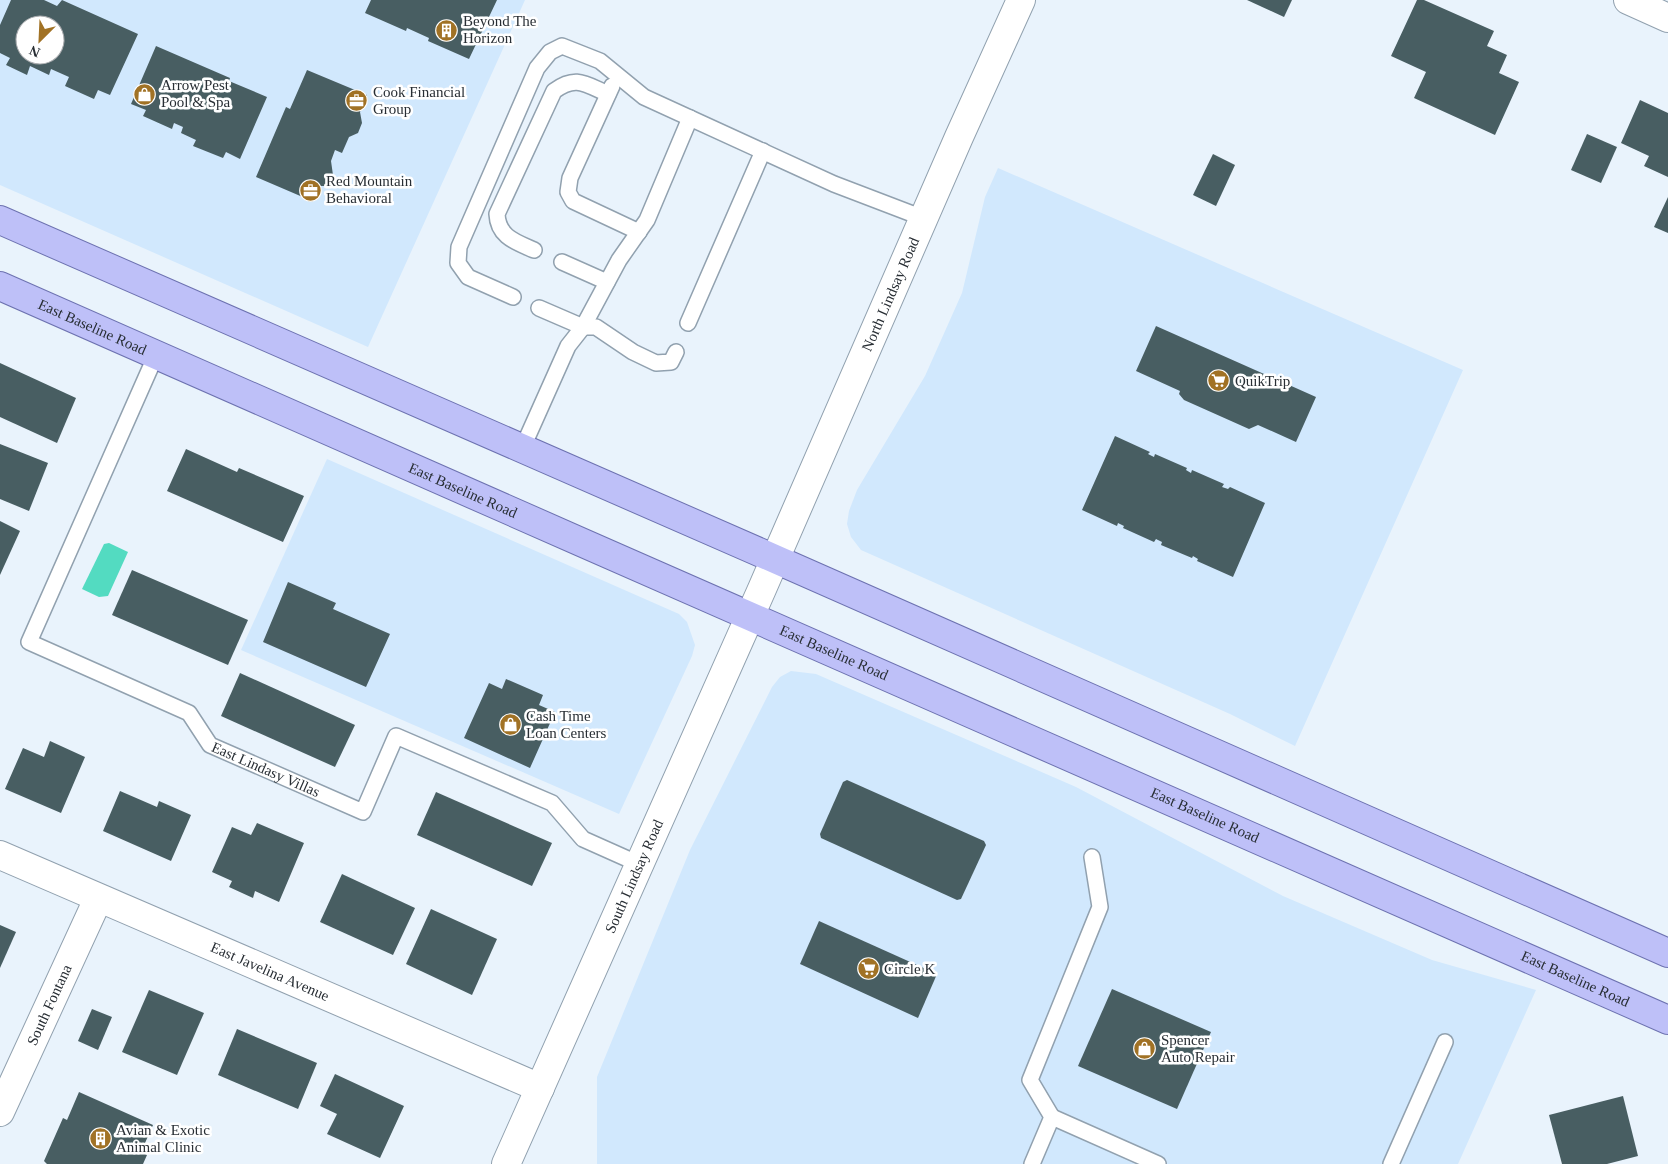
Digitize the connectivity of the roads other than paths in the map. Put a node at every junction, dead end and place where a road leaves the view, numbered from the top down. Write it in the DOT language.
graph roads {
  1 [pos="1021,0"];
  2 [pos="1628,0"];
  3 [pos="1668,18"];
  4 [pos="616,75"];
  5 [pos="608,94"];
  6 [pos="690,118"];
  7 [pos="762,151"];
  8 [pos="924,218"];
  9 [pos="0,220"];
  10 [pos="639,232"];
  11 [pos="534,250"];
  12 [pos="562,262"];
  13 [pos="607,282"];
  14 [pos="0,286"];
  15 [pos="513,297"];
  16 [pos="539,308"];
  17 [pos="688,323"];
  18 [pos="583,327"];
  19 [pos="676,352"];
  20 [pos="156,355"];
  21 [pos="522,449"];
  22 [pos="775,559"];
  23 [pos="762,589"];
  24 [pos="750,616"];
  25 [pos="0,855"];
  26 [pos="1092,857"];
  27 [pos="639,864"];
  28 [pos="98,899"];
  29 [pos="1668,953"];
  30 [pos="1668,1020"];
  31 [pos="1445,1042"];
  32 [pos="540,1088"];
  33 [pos="0,1112"];
  34 [pos="1052,1117"];
  35 [pos="506,1164"];
  36 [pos="1032,1164"];
  37 [pos="1158,1164"];
  38 [pos="1391,1164"];
  1 -- 8 [label="main road, North Lindsay Road"];
  2 -- 3 [label="main road"];
  4 -- 5 [label="lane"];
  4 -- 6 [label="lane"];
  4 -- 15 [label="lane"];
  5 -- 10 [label="lane"];
  5 -- 11 [label="lane"];
  6 -- 7 [label="lane"];
  6 -- 10 [label="lane"];
  7 -- 8 [label="lane"];
  7 -- 17 [label="lane"];
  8 -- 22 [label="main road, North Lindsay Road"];
  9 -- 21 [label="main road"];
  10 -- 13 [label="lane"];
  12 -- 13 [label="lane"];
  13 -- 18 [label="lane"];
  14 -- 20 [label="main road, East Baseline Road"];
  16 -- 18 [label="lane"];
  18 -- 19 [label="lane"];
  18 -- 21 [label="lane"];
  20 -- 24 [label="main road, East Baseline Road"];
  20 -- 27 [label="lane, East Lindasy Villas"];
  21 -- 22 [label="main road"];
  22 -- 23 [label="main road, North Lindsay Road"];
  22 -- 29 [label="main road"];
  23 -- 24 [label="main road, South Lindsay Road"];
  24 -- 27 [label="main road, South Lindsay Road"];
  24 -- 30 [label="main road, East Baseline Road"];
  25 -- 28 [label="main road, East Javelina Avenue"];
  26 -- 34 [label="lane"];
  27 -- 32 [label="main road, South Lindsay Road"];
  28 -- 32 [label="main road, East Javelina Avenue"];
  28 -- 33 [label="main road, South Fontana"];
  31 -- 38 [label="lane"];
  32 -- 35 [label="main road, South Lindsay Road"];
  34 -- 36 [label="lane"];
  34 -- 37 [label="lane"];
}
